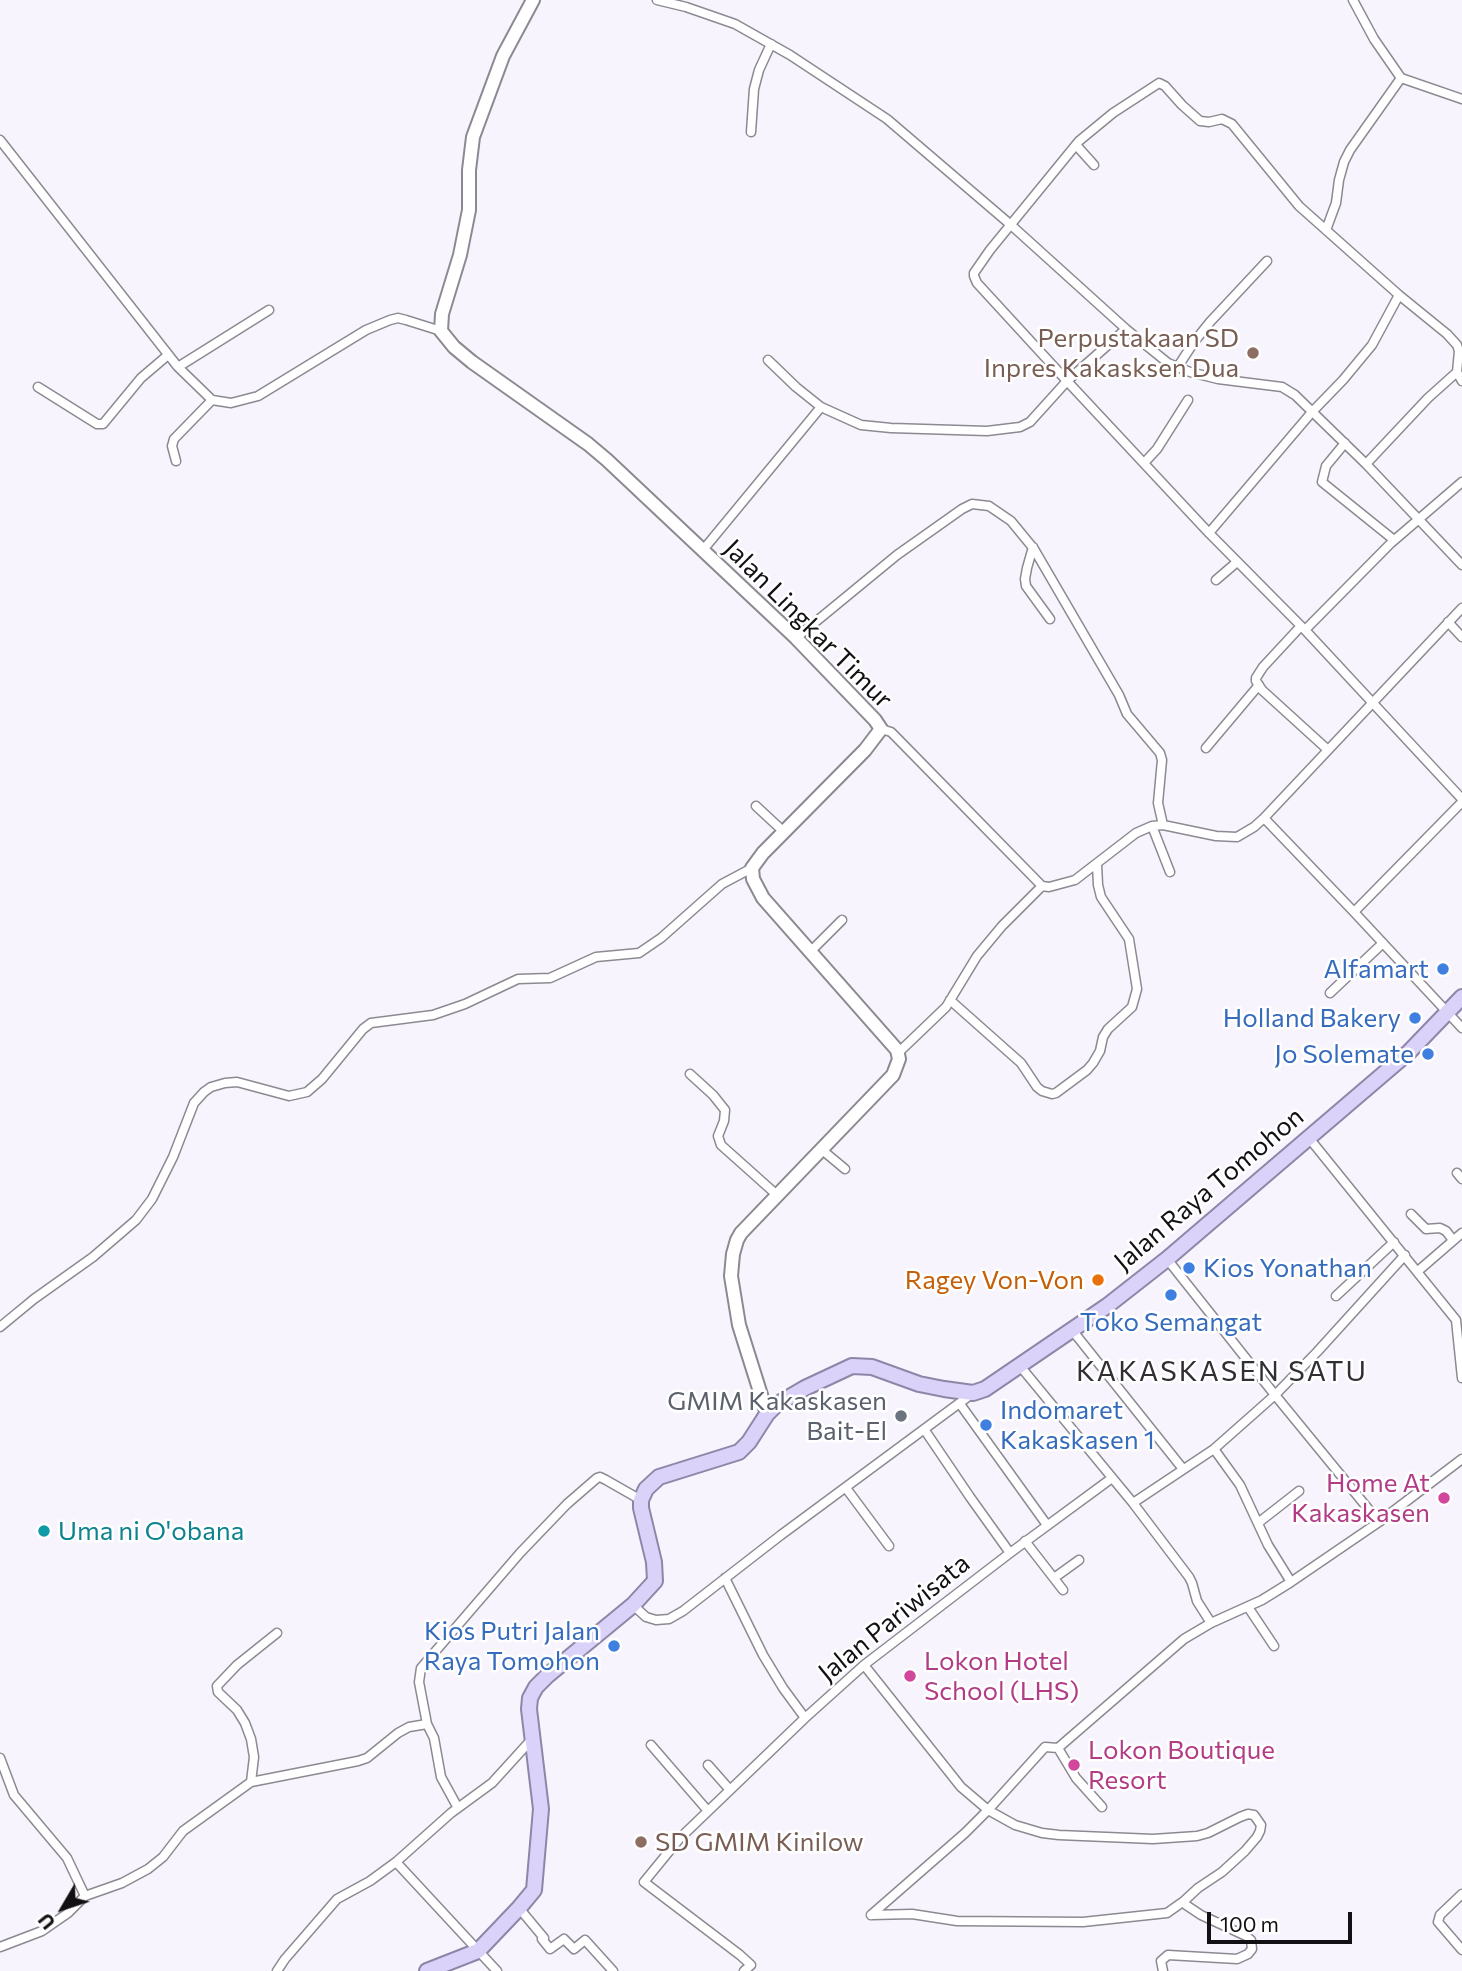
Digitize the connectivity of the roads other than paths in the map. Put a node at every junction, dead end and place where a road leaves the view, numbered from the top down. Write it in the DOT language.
graph roads {
  1 [pos="533,0"];
  2 [pos="657,0"];
  3 [pos="1353,0"];
  4 [pos="771,44"];
  5 [pos="1401,78"];
  6 [pos="1462,99"];
  7 [pos="751,132"];
  8 [pos="0,140"];
  9 [pos="1076,145"];
  10 [pos="1094,165"];
  11 [pos="1011,225"];
  12 [pos="1326,230"];
  13 [pos="1267,261"];
  14 [pos="1399,295"];
  15 [pos="269,310"];
  16 [pos="1126,329"];
  17 [pos="441,331"];
  18 [pos="168,355"];
  19 [pos="768,360"];
  20 [pos="178,367"];
  21 [pos="1177,368"];
  22 [pos="1457,372"];
  23 [pos="1068,381"];
  24 [pos="1462,381"];
  25 [pos="38,387"];
  26 [pos="212,400"];
  27 [pos="1188,400"];
  28 [pos="821,407"];
  29 [pos="1312,412"];
  30 [pos="1345,443"];
  31 [pos="176,461"];
  32 [pos="1144,463"];
  33 [pos="1366,464"];
  34 [pos="1462,482"];
  35 [pos="1418,519"];
  36 [pos="1209,533"];
  37 [pos="1394,540"];
  38 [pos="1032,547"];
  39 [pos="703,550"];
  40 [pos="1237,562"];
  41 [pos="1462,565"];
  42 [pos="1216,580"];
  43 [pos="1462,608"];
  44 [pos="1050,619"];
  45 [pos="1448,622"];
  46 [pos="1303,628"];
  47 [pos="796,638"];
  48 [pos="1462,638"];
  49 [pos="1259,685"];
  50 [pos="1373,704"];
  51 [pos="881,729"];
  52 [pos="1206,748"];
  53 [pos="1328,750"];
  54 [pos="1462,801"];
  55 [pos="756,806"];
  56 [pos="1264,818"];
  57 [pos="1163,825"];
  58 [pos="1152,826"];
  59 [pos="784,832"];
  60 [pos="1097,864"];
  61 [pos="751,868"];
  62 [pos="1170,872"];
  63 [pos="1042,886"];
  64 [pos="1354,912"];
  65 [pos="842,920"];
  66 [pos="1383,943"];
  67 [pos="810,952"];
  68 [pos="1331,993"];
  69 [pos="1462,997"];
  70 [pos="950,1000"];
  71 [pos="1448,1013"];
  72 [pos="1462,1028"];
  73 [pos="898,1053"];
  74 [pos="690,1074"];
  75 [pos="1309,1138"];
  76 [pos="821,1149"];
  77 [pos="845,1169"];
  78 [pos="777,1195"];
  79 [pos="1411,1214"];
  80 [pos="1462,1233"];
  81 [pos="1453,1241"];
  82 [pos="1394,1242"];
  83 [pos="1405,1255"];
  84 [pos="1167,1259"];
  85 [pos="1418,1271"];
  86 [pos="1336,1296"];
  87 [pos="0,1327"];
  88 [pos="1072,1330"];
  89 [pos="1020,1366"];
  90 [pos="1462,1378"];
  91 [pos="973,1393"];
  92 [pos="1275,1395"];
  93 [pos="960,1404"];
  94 [pos="767,1414"];
  95 [pos="924,1429"];
  96 [pos="1214,1449"];
  97 [pos="1462,1460"];
  98 [pos="1183,1469"];
  99 [pos="1112,1478"];
  100 [pos="846,1488"];
  101 [pos="1299,1491"];
  102 [pos="641,1500"];
  103 [pos="1133,1503"];
  104 [pos="1379,1522"];
  105 [pos="1258,1523"];
  106 [pos="1047,1525"];
  107 [pos="1025,1541"];
  108 [pos="889,1546"];
  109 [pos="1010,1553"];
  110 [pos="1079,1560"];
  111 [pos="725,1578"];
  112 [pos="1054,1578"];
  113 [pos="1291,1582"];
  114 [pos="1063,1590"];
  115 [pos="633,1605"];
  116 [pos="1248,1607"];
  117 [pos="1211,1623"];
  118 [pos="276,1633"];
  119 [pos="1274,1646"];
  120 [pos="864,1665"];
  121 [pos="804,1718"];
  122 [pos="428,1724"];
  123 [pos="534,1737"];
  124 [pos="652,1745"];
  125 [pos="1058,1748"];
  126 [pos="0,1759"];
  127 [pos="708,1765"];
  128 [pos="251,1782"];
  129 [pos="730,1790"];
  130 [pos="1102,1807"];
  131 [pos="458,1808"];
  132 [pos="988,1810"];
  133 [pos="708,1811"];
  134 [pos="396,1862"];
  135 [pos="1462,1894"];
  136 [pos="85,1896"];
  137 [pos="1184,1901"];
  138 [pos="519,1908"];
  139 [pos="0,1947"];
  140 [pos="1462,1950"];
  141 [pos="478,1951"];
  142 [pos="277,1971"];
  143 [pos="427,1971"];
  144 [pos="497,1971"];
  145 [pos="613,1971"];
  146 [pos="744,1971"];
  147 [pos="1163,1971"];
  1 -- 17 [label="main road"];
  2 -- 4 [label="street"];
  3 -- 5 [label="street"];
  4 -- 7 [label="street"];
  4 -- 11 [label="street"];
  5 -- 6 [label="street"];
  5 -- 12 [label="street"];
  8 -- 18 [label="street"];
  9 -- 10 [label="street"];
  9 -- 11 [label="street"];
  9 -- 12 [label="street"];
  11 -- 16 [label="street"];
  11 -- 23 [label="street"];
  12 -- 14 [label="street"];
  13 -- 21 [label="street"];
  14 -- 22 [label="street"];
  14 -- 29 [label="street"];
  15 -- 20 [label="street"];
  16 -- 21 [label="street"];
  16 -- 23 [label="street"];
  17 -- 26 [label="street"];
  17 -- 39 [label="main road, Jalan Lingkar Timur"];
  18 -- 20 [label="street"];
  18 -- 25 [label="street"];
  19 -- 28 [label="street"];
  20 -- 26 [label="street"];
  21 -- 29 [label="street"];
  22 -- 24 [label="street"];
  22 -- 33 [label="street"];
  23 -- 28 [label="street"];
  23 -- 32 [label="street"];
  26 -- 31 [label="street"];
  27 -- 32 [label="street"];
  28 -- 39 [label="street"];
  29 -- 30 [label="street"];
  29 -- 36 [label="street"];
  30 -- 33 [label="street"];
  30 -- 37 [label="street"];
  32 -- 36 [label="street"];
  33 -- 35 [label="street"];
  34 -- 35 [label="street"];
  35 -- 37 [label="street"];
  35 -- 41 [label="street"];
  36 -- 40 [label="street"];
  37 -- 46 [label="street"];
  38 -- 44 [label="street"];
  38 -- 47 [label="street"];
  38 -- 57 [label="street"];
  39 -- 47 [label="main road, Jalan Lingkar Timur"];
  40 -- 42 [label="street"];
  40 -- 46 [label="street"];
  43 -- 45 [label="street"];
  45 -- 48 [label="street"];
  45 -- 50 [label="street"];
  46 -- 49 [label="street"];
  46 -- 50 [label="street"];
  47 -- 51 [label="main road, Jalan Lingkar Timur"];
  49 -- 52 [label="street"];
  49 -- 53 [label="street"];
  50 -- 53 [label="street"];
  50 -- 54 [label="street"];
  51 -- 59 [label="main road, Jalan Lingkar Timur"];
  51 -- 63 [label="street"];
  53 -- 56 [label="street"];
  54 -- 64 [label="street"];
  55 -- 59 [label="street"];
  56 -- 57 [label="street"];
  56 -- 64 [label="street"];
  57 -- 58 [label="street"];
  58 -- 60 [label="street"];
  58 -- 62 [label="street"];
  59 -- 61 [label="main road, Jalan Lingkar Timur"];
  60 -- 63 [label="street"];
  60 -- 70 [label="street"];
  61 -- 67 [label="main road"];
  61 -- 87 [label="street"];
  63 -- 70 [label="street"];
  64 -- 66 [label="street"];
  65 -- 67 [label="street"];
  66 -- 68 [label="street"];
  66 -- 71 [label="street"];
  67 -- 73 [label="main road"];
  69 -- 71 [label="highway, Jalan Raya Tomohon"];
  70 -- 73 [label="street"];
  71 -- 72 [label="street"];
  71 -- 75 [label="highway, Jalan Raya Tomohon"];
  73 -- 76 [label="main road"];
  74 -- 78 [label="street"];
  75 -- 82 [label="street"];
  75 -- 84 [label="highway, Jalan Raya Tomohon"];
  76 -- 77 [label="street"];
  76 -- 78 [label="main road"];
  78 -- 94 [label="main road"];
  79 -- 81 [label="street"];
  80 -- 81 [label="street"];
  81 -- 85 [label="street"];
  82 -- 83 [label="street"];
  82 -- 86 [label="street"];
  83 -- 85 [label="street"];
  83 -- 92 [label="street"];
  84 -- 88 [label="highway, Jalan Raya Tomohon"];
  84 -- 92 [label="street"];
  85 -- 90 [label="street"];
  88 -- 89 [label="highway, Jalan Raya Tomohon"];
  88 -- 98 [label="street"];
  89 -- 91 [label="highway, Jalan Raya Tomohon"];
  89 -- 99 [label="street"];
  91 -- 93 [label="street"];
  91 -- 94 [label="highway"];
  92 -- 96 [label="street"];
  92 -- 104 [label="street"];
  93 -- 95 [label="street"];
  93 -- 106 [label="street"];
  94 -- 102 [label="highway"];
  95 -- 100 [label="street"];
  95 -- 109 [label="street"];
  96 -- 98 [label="street"];
  96 -- 105 [label="street"];
  97 -- 104 [label="street"];
  98 -- 103 [label="street"];
  99 -- 103 [label="street"];
  99 -- 106 [label="street, Jalan Pariwisata"];
  100 -- 108 [label="street"];
  100 -- 111 [label="street"];
  101 -- 105 [label="street"];
  102 -- 115 [label="highway"];
  102 -- 122 [label="street"];
  103 -- 117 [label="street"];
  104 -- 113 [label="street"];
  105 -- 113 [label="street"];
  106 -- 107 [label="street, Jalan Pariwisata"];
  107 -- 109 [label="street, Jalan Pariwisata"];
  107 -- 112 [label="street"];
  109 -- 120 [label="street, Jalan Pariwisata"];
  110 -- 112 [label="street"];
  111 -- 115 [label="street"];
  111 -- 121 [label="street"];
  112 -- 114 [label="street"];
  113 -- 116 [label="street"];
  115 -- 123 [label="highway"];
  116 -- 117 [label="street"];
  116 -- 119 [label="street"];
  117 -- 125 [label="street"];
  118 -- 128 [label="street"];
  120 -- 121 [label="street, Jalan Pariwisata"];
  120 -- 132 [label="street"];
  121 -- 129 [label="street, Jalan Pariwisata"];
  122 -- 128 [label="street"];
  122 -- 131 [label="street"];
  123 -- 131 [label="street"];
  123 -- 138 [label="highway"];
  124 -- 133 [label="street"];
  125 -- 130 [label="street"];
  125 -- 132 [label="street"];
  126 -- 136 [label="street"];
  127 -- 129 [label="street"];
  128 -- 136 [label="street"];
  129 -- 133 [label="street, Jalan Pariwisata"];
  131 -- 134 [label="street"];
  132 -- 137 [label="street"];
  132 -- 137 [label="street"];
  133 -- 146 [label="street, Jalan Pariwisata"];
  134 -- 141 [label="street"];
  134 -- 142 [label="street"];
  135 -- 140 [label="street"];
  136 -- 139 [label="street"];
  137 -- 147 [label="street"];
  138 -- 141 [label="highway"];
  138 -- 145 [label="street"];
  141 -- 143 [label="highway"];
  141 -- 144 [label="street"];
}
